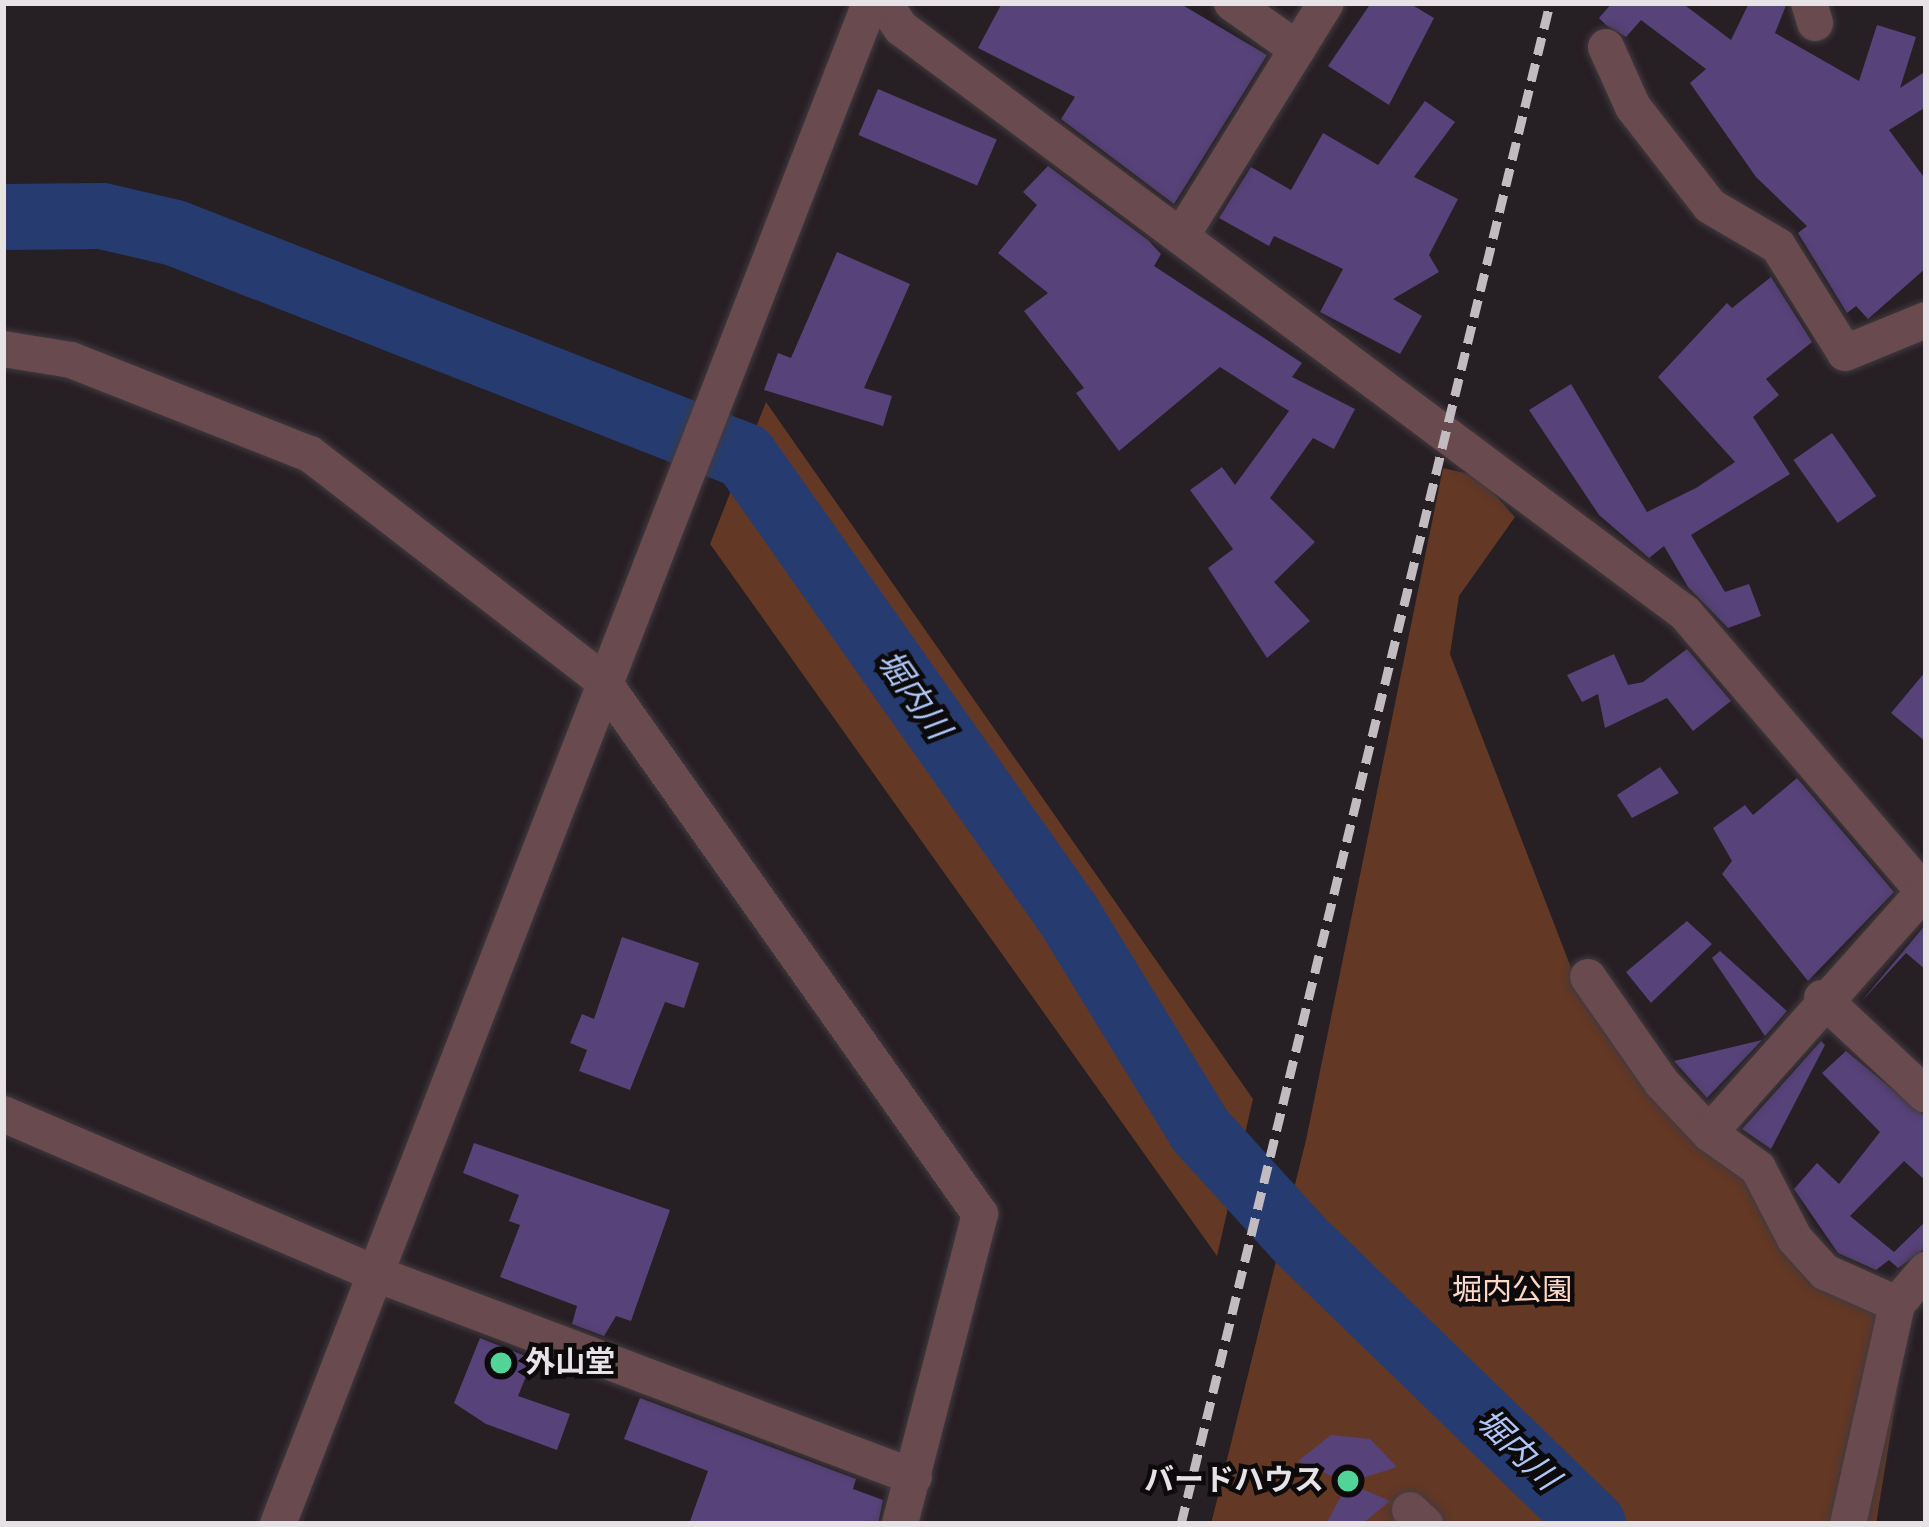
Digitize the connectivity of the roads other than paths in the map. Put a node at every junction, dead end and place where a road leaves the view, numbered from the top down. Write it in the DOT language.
graph roads {
  1 [pos="870,3"];
  2 [pos="884,3"];
  3 [pos="1232,3"];
  4 [pos="1326,3"];
  5 [pos="1606,46"];
  6 [pos="1297,50"];
  7 [pos="1182,235"];
  8 [pos="1926,320"];
  9 [pos="3,349"];
  10 [pos="602,680"];
  11 [pos="1925,893"];
  12 [pos="1588,977"];
  13 [pos="1822,998"];
  14 [pos="1926,1095"];
  15 [pos="3,1114"];
  16 [pos="1709,1132"];
  17 [pos="1926,1270"];
  18 [pos="376,1274"];
  19 [pos="1897,1304"];
  20 [pos="914,1477"];
  21 [pos="278,1524"];
  22 [pos="900,1524"];
  23 [pos="1848,1524"];
  1 -- 10 [label="street"];
  2 -- 7 [label="street"];
  3 -- 6 [label="street"];
  4 -- 6 [label="street"];
  5 -- 8 [label="street"];
  6 -- 7 [label="street"];
  7 -- 11 [label="street"];
  9 -- 10 [label="street"];
  10 -- 18 [label="street"];
  10 -- 20 [label="street"];
  11 -- 13 [label="street"];
  12 -- 16 [label="street"];
  13 -- 14 [label="street"];
  13 -- 16 [label="street"];
  15 -- 18 [label="street"];
  16 -- 19 [label="street"];
  17 -- 19 [label="street"];
  18 -- 20 [label="street"];
  18 -- 21 [label="street"];
  19 -- 23 [label="street"];
  20 -- 22 [label="street"];
}
